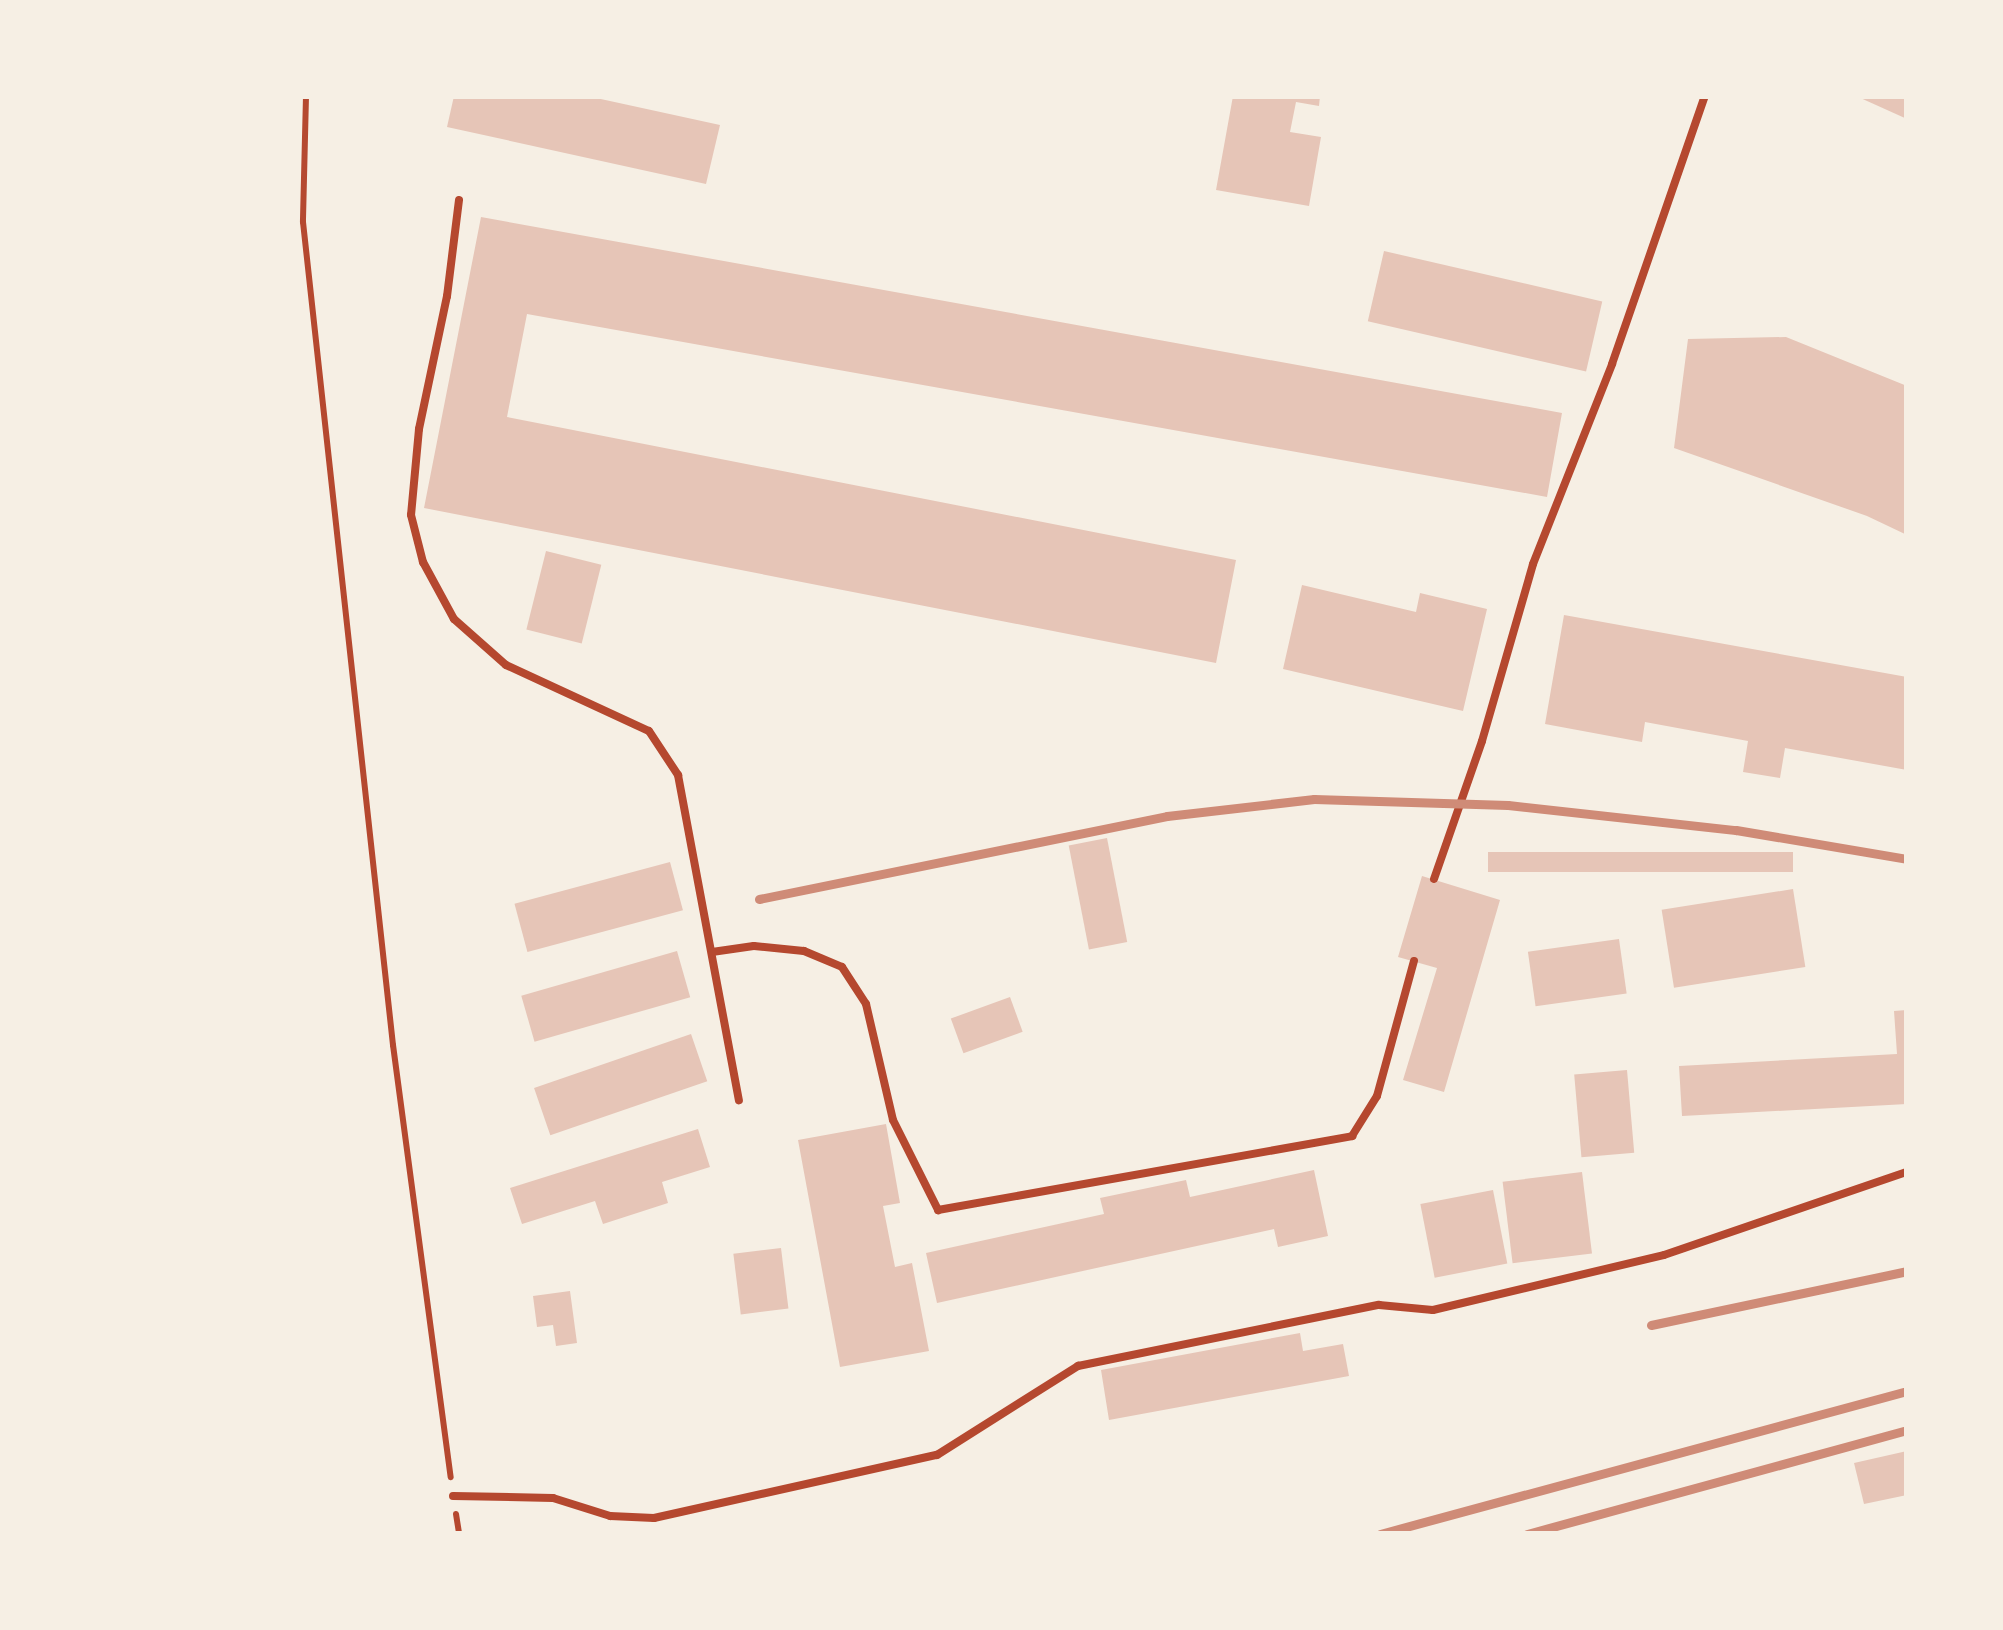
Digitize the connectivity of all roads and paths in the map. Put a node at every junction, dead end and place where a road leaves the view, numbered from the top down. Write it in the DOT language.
graph roads {
  1 [pos="306,96"];
  2 [pos="1705,96"];
  3 [pos="459,200"];
  4 [pos="1434,879"];
  5 [pos="712,952"];
  6 [pos="1414,962"];
  7 [pos="739,1100"];
  8 [pos="1907,1172"];
  9 [pos="453,1496"];
  10 [pos="459,1534"];
  1 -- 9 [label="path"];
  2 -- 4 [label="lane"];
  3 -- 5 [label="lane"];
  5 -- 6 [label="lane"];
  5 -- 7 [label="lane"];
  8 -- 9 [label="lane"];
  9 -- 10 [label="path"];
}
